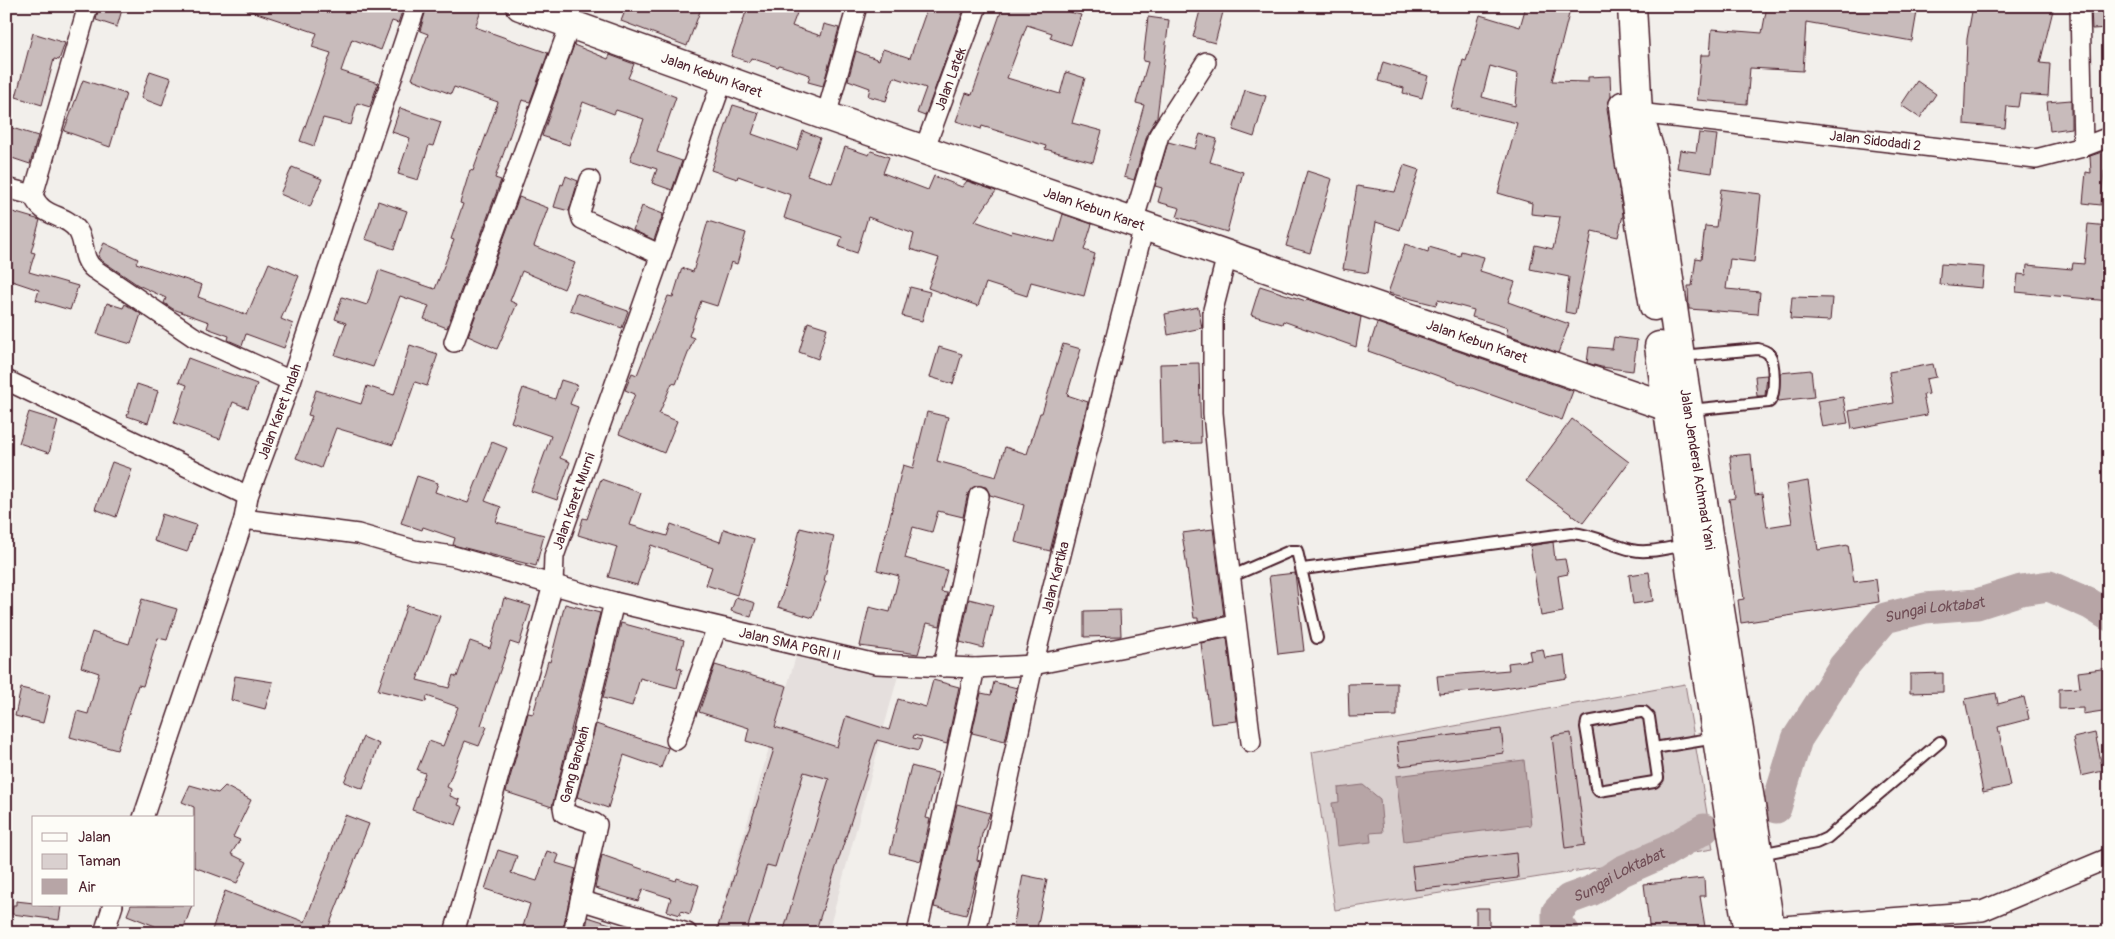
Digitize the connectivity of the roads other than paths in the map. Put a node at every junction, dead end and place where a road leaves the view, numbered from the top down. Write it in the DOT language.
graph roads {
  1 [pos="88,6"];
  2 [pos="416,6"];
  3 [pos="520,6"];
  4 [pos="857,6"];
  5 [pos="976,6"];
  6 [pos="1615,6"];
  7 [pos="1632,6"];
  8 [pos="2080,6"];
  9 [pos="570,16"];
  10 [pos="1206,62"];
  11 [pos="723,79"];
  12 [pos="1638,113"];
  13 [pos="826,116"];
  14 [pos="2109,137"];
  15 [pos="2083,147"];
  16 [pos="924,150"];
  17 [pos="590,180"];
  18 [pos="6,188"];
  19 [pos="33,196"];
  20 [pos="1139,224"];
  21 [pos="661,255"];
  22 [pos="1227,255"];
  23 [pos="454,342"];
  24 [pos="1680,356"];
  25 [pos="6,380"];
  26 [pos="291,381"];
  27 [pos="1678,409"];
  28 [pos="248,496"];
  29 [pos="979,496"];
  30 [pos="244,519"];
  31 [pos="1687,545"];
  32 [pos="1303,569"];
  33 [pos="1230,577"];
  34 [pos="553,585"];
  35 [pos="614,602"];
  36 [pos="1236,626"];
  37 [pos="717,627"];
  38 [pos="1317,638"];
  39 [pos="1033,665"];
  40 [pos="943,667"];
  41 [pos="976,668"];
  42 [pos="1718,677"];
  43 [pos="1717,737"];
  44 [pos="676,740"];
  45 [pos="1251,742"];
  46 [pos="1940,742"];
  47 [pos="1654,748"];
  48 [pos="1739,800"];
  49 [pos="144,816"];
  50 [pos="1744,831"];
  51 [pos="1759,854"];
  52 [pos="2109,858"];
  53 [pos="580,900"];
  54 [pos="113,906"];
  55 [pos="1763,931"];
  56 [pos="104,933"];
  57 [pos="454,933"];
  58 [pos="573,933"];
  59 [pos="687,933"];
  60 [pos="917,933"];
  61 [pos="976,933"];
  1 -- 19 [label="street"];
  2 -- 26 [label="street, Jalan Karet Indah"];
  3 -- 9 [label="main road, Jalan Kebun Karet"];
  4 -- 13 [label="street"];
  5 -- 16 [label="street, Jalan Latek"];
  6 -- 27 [label="main road, Jalan Jenderal Achmad Yani"];
  7 -- 12 [label="main road, Jalan Jenderal Achmad Yani"];
  8 -- 15 [label="street"];
  9 -- 11 [label="main road, Jalan Kebun Karet"];
  9 -- 23 [label="street"];
  10 -- 20 [label="street, Jalan Kartika"];
  11 -- 13 [label="main road, Jalan Kebun Karet"];
  11 -- 21 [label="street, Jalan Karet Murni"];
  12 -- 15 [label="street, Jalan Sidodadi 2"];
  12 -- 24 [label="main road, Jalan Jenderal Achmad Yani"];
  13 -- 16 [label="main road, Jalan Kebun Karet"];
  14 -- 15 [label="street, Jalan Sidodadi 2"];
  16 -- 20 [label="main road, Jalan Kebun Karet"];
  17 -- 21 [label="street"];
  18 -- 19 [label="street"];
  19 -- 26 [label="street"];
  20 -- 22 [label="main road, Jalan Kebun Karet"];
  20 -- 39 [label="street, Jalan Kartika"];
  21 -- 34 [label="street, Jalan Karet Murni"];
  22 -- 27 [label="main road, Jalan Kebun Karet"];
  22 -- 33 [label="street"];
  24 -- 27 [label="main road, Jalan Jenderal Achmad Yani"];
  24 -- 27 [label="lane"];
  25 -- 28 [label="street"];
  26 -- 28 [label="street, Jalan Karet Indah"];
  27 -- 31 [label="main road, Jalan Jenderal Achmad Yani"];
  27 -- 42 [label="main road, Jalan Jenderal Achmad Yani"];
  28 -- 30 [label="street, Jalan Karet Indah"];
  29 -- 40 [label="street"];
  30 -- 34 [label="street, Jalan SMA PGRI II"];
  30 -- 49 [label="street, Jalan Karet Indah"];
  31 -- 32 [label="lane"];
  31 -- 42 [label="main road, Jalan Jenderal Achmad Yani"];
  32 -- 33 [label="lane"];
  32 -- 38 [label="lane"];
  33 -- 36 [label="street"];
  34 -- 35 [label="street, Jalan SMA PGRI II"];
  34 -- 57 [label="street, Jalan Karet Murni"];
  35 -- 37 [label="street, Jalan SMA PGRI II"];
  35 -- 53 [label="street, Gang Barokah"];
  36 -- 39 [label="street, Jalan SMA PGRI II"];
  36 -- 45 [label="street"];
  37 -- 40 [label="street, Jalan SMA PGRI II"];
  37 -- 44 [label="street"];
  39 -- 41 [label="street, Jalan SMA PGRI II"];
  39 -- 61 [label="street, Jalan Kartika"];
  40 -- 41 [label="street, Jalan SMA PGRI II"];
  41 -- 60 [label="street"];
  42 -- 43 [label="main road, Jalan Jenderal Achmad Yani"];
  42 -- 48 [label="main road, Jalan Jenderal Achmad Yani"];
  43 -- 47 [label="lane"];
  43 -- 48 [label="main road, Jalan Jenderal Achmad Yani"];
  46 -- 51 [label="lane"];
  47 -- 47 [label="lane"];
  48 -- 50 [label="main road, Jalan Jenderal Achmad Yani"];
  50 -- 51 [label="main road, Jalan Jenderal Achmad Yani"];
  50 -- 55 [label="main road, Jalan Jenderal Achmad Yani"];
  51 -- 55 [label="main road, Jalan Jenderal Achmad Yani"];
  52 -- 55 [label="street"];
  53 -- 58 [label="street, Gang Barokah"];
  53 -- 59 [label="street"];
  54 -- 56 [label="street"];
}
